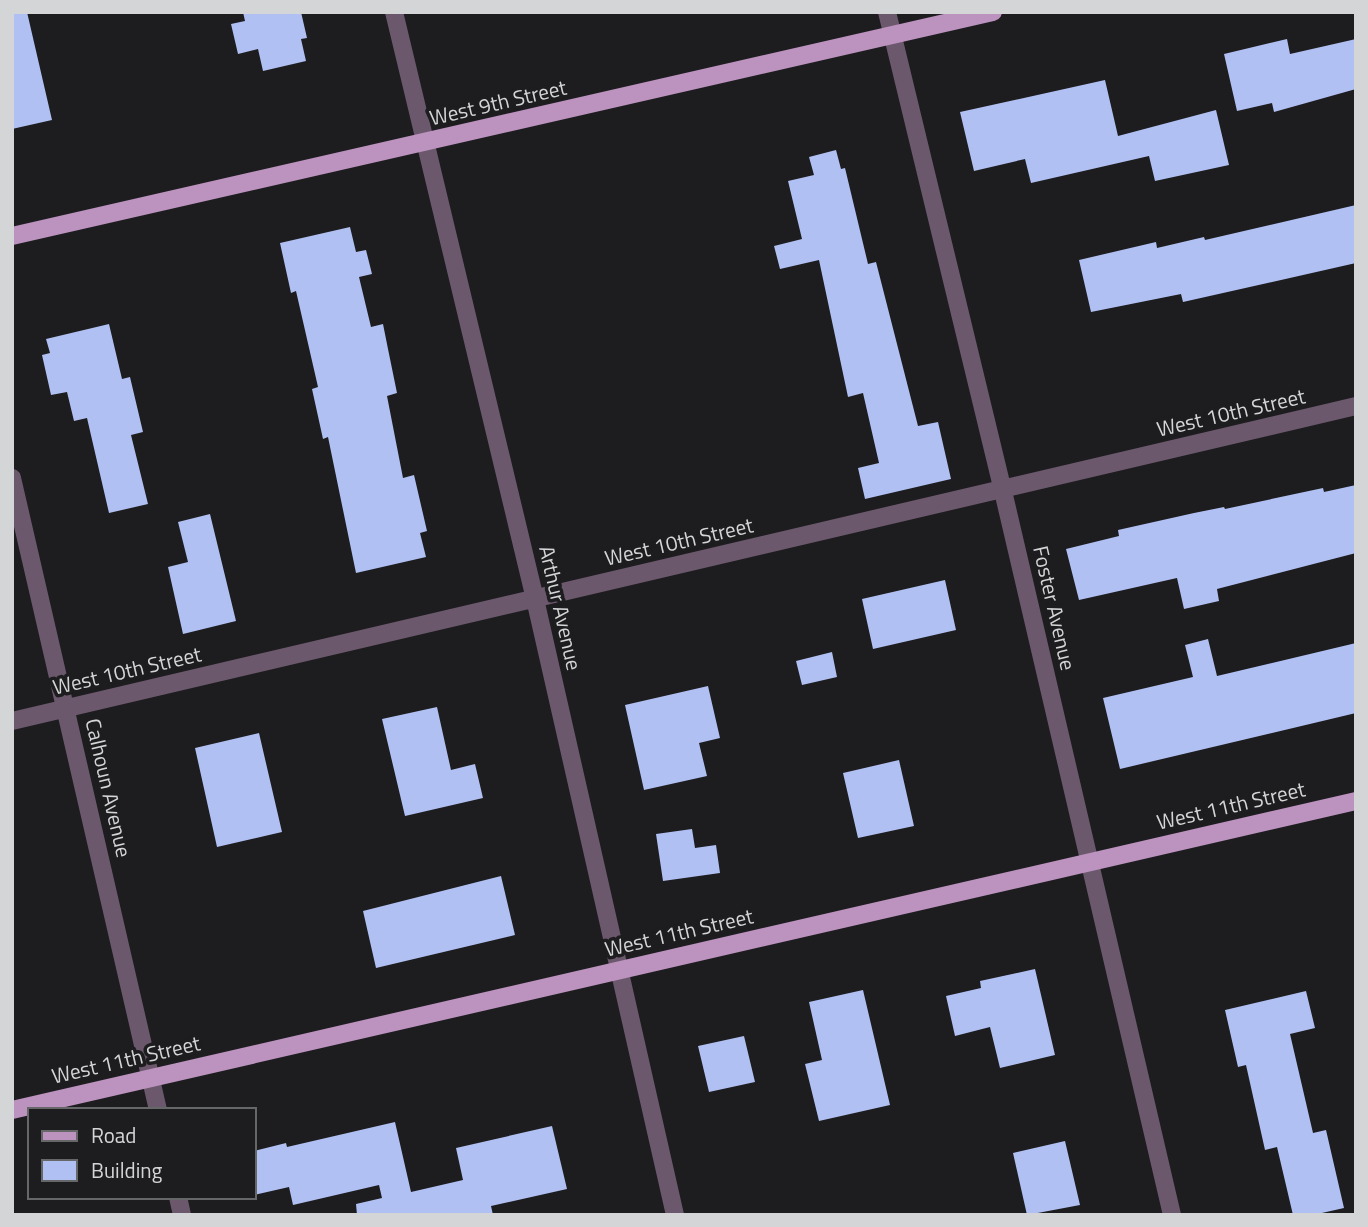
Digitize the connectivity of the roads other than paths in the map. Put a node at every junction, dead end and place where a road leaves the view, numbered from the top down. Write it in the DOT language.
graph roads {
  1 [pos="394,12"];
  2 [pos="887,12"];
  3 [pos="993,12"];
  4 [pos="892,36"];
  5 [pos="425,143"];
  6 [pos="12,236"];
  7 [pos="1356,406"];
  8 [pos="12,478"];
  9 [pos="1003,491"];
  10 [pos="535,599"];
  11 [pos="66,709"];
  12 [pos="12,721"];
  13 [pos="1356,801"];
  14 [pos="1089,862"];
  15 [pos="619,970"];
  16 [pos="150,1078"];
  17 [pos="158,1108"];
  18 [pos="12,1110"];
  19 [pos="675,1215"];
  20 [pos="1172,1215"];
  1 -- 5 [label="street, Arthur Avenue"];
  2 -- 4 [label="street, Foster Avenue"];
  3 -- 4 [label="main road, West 9th Street"];
  4 -- 5 [label="main road, West 9th Street"];
  4 -- 9 [label="street, Foster Avenue"];
  5 -- 6 [label="main road, West 9th Street"];
  5 -- 10 [label="street, Arthur Avenue"];
  7 -- 9 [label="street, West 10th Street"];
  8 -- 11 [label="street, Calhoun Avenue"];
  9 -- 10 [label="street, West 10th Street"];
  9 -- 14 [label="street, Foster Avenue"];
  10 -- 11 [label="street, West 10th Street"];
  10 -- 15 [label="street, Arthur Avenue"];
  11 -- 12 [label="street, West 10th Street"];
  11 -- 16 [label="street, Calhoun Avenue"];
  13 -- 14 [label="main road, West 11th Street"];
  14 -- 15 [label="main road, West 11th Street"];
  14 -- 20 [label="street, Foster Avenue"];
  15 -- 16 [label="main road, West 11th Street"];
  15 -- 19 [label="street, Arthur Avenue"];
  16 -- 17 [label="street, Calhoun Avenue"];
  16 -- 18 [label="main road, West 11th Street"];
}
